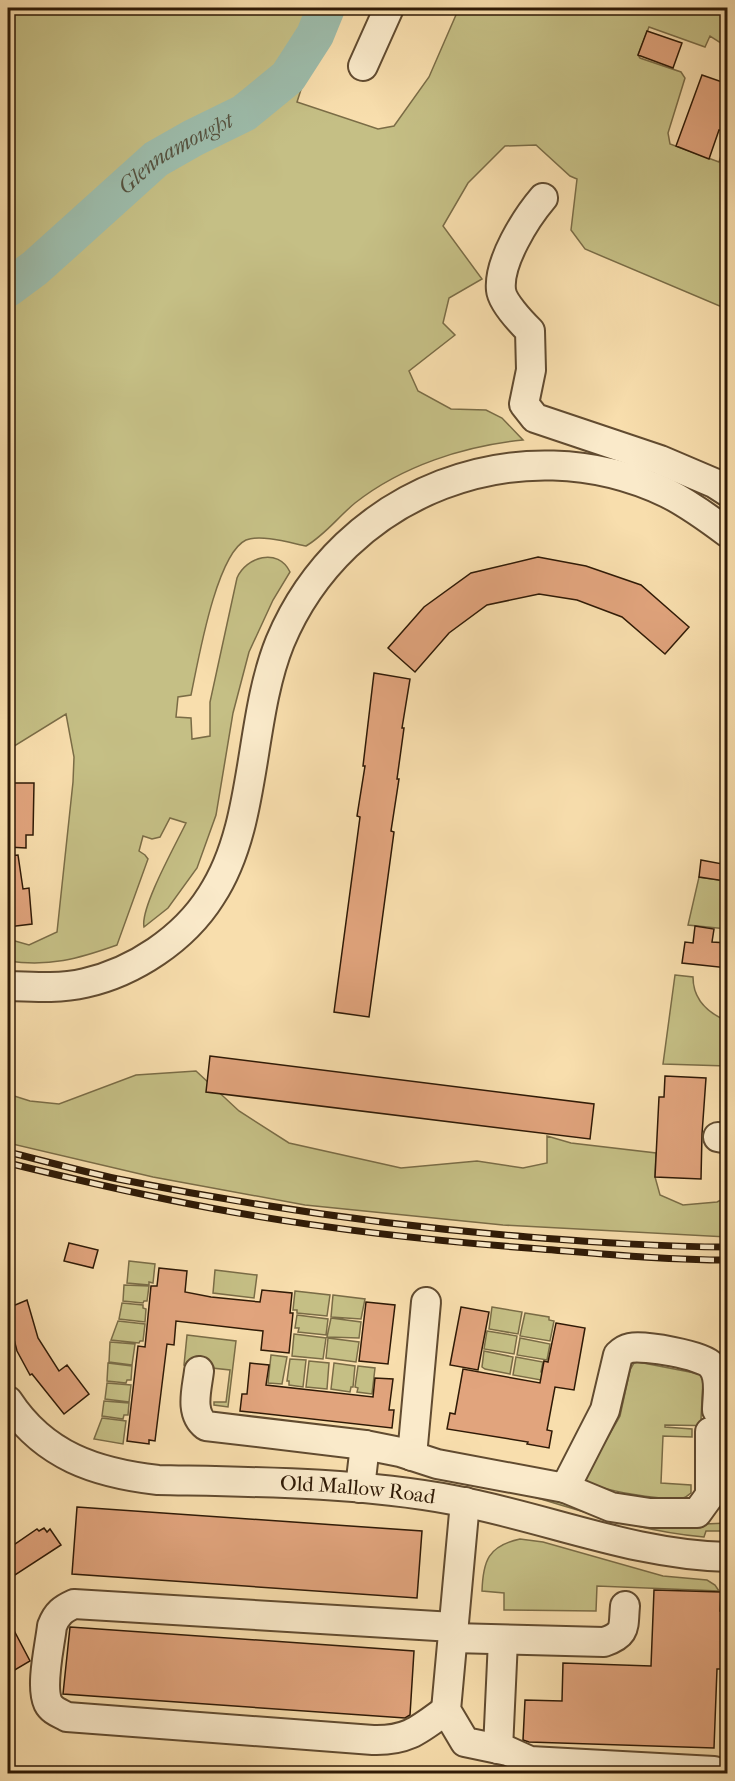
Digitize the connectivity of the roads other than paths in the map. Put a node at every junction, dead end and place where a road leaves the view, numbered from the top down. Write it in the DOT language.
graph roads {
  1 [pos="389,8"];
  2 [pos="363,66"];
  3 [pos="543,198"];
  4 [pos="728,492"];
  5 [pos="728,533"];
  6 [pos="8,986"];
  7 [pos="426,1302"];
  8 [pos="199,1371"];
  9 [pos="8,1401"];
  10 [pos="365,1445"];
  11 [pos="412,1456"];
  12 [pos="360,1488"];
  13 [pos="565,1488"];
  14 [pos="465,1502"];
  15 [pos="728,1557"];
  16 [pos="625,1606"];
  17 [pos="453,1633"];
  18 [pos="502,1640"];
  19 [pos="446,1710"];
  20 [pos="498,1749"];
  21 [pos="714,1771"];
  1 -- 2 [label="street"];
  3 -- 4 [label="street"];
  5 -- 6 [label="street"];
  7 -- 11 [label="street"];
  8 -- 10 [label="street"];
  9 -- 12 [label="street, Old Mallow Road"];
  10 -- 11 [label="street"];
  10 -- 12 [label="street"];
  11 -- 13 [label="street"];
  12 -- 14 [label="street, Old Mallow Road"];
  13 -- 13 [label="street"];
  14 -- 15 [label="street, Old Mallow Road"];
  14 -- 17 [label="street"];
  16 -- 18 [label="street"];
  17 -- 18 [label="street"];
  17 -- 19 [label="street"];
  17 -- 19 [label="street"];
  18 -- 20 [label="street"];
  19 -- 20 [label="street"];
  20 -- 21 [label="street"];
}
